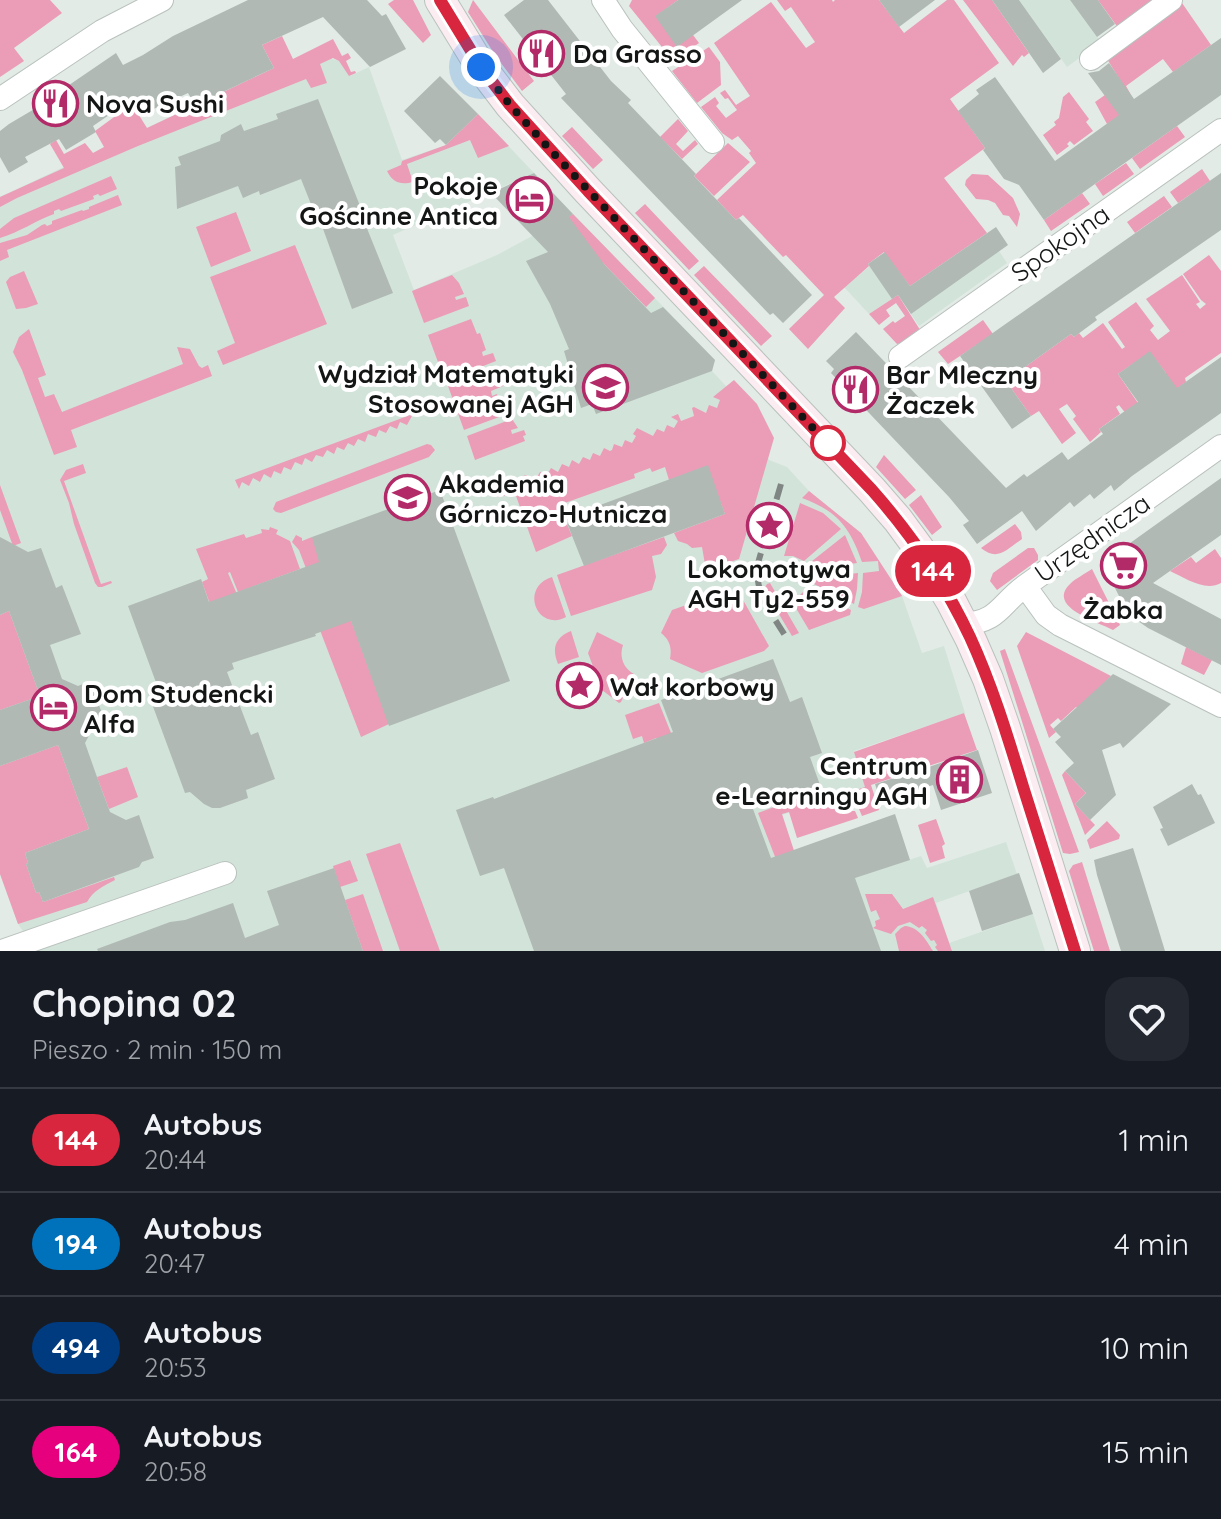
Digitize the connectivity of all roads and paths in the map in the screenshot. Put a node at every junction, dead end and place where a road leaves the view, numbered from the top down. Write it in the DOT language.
graph roads {
  1 [pos="162,0"];
  2 [pos="440,0"];
  3 [pos="603,0"];
  4 [pos="1171,0"];
  5 [pos="1091,59"];
  6 [pos="0,99"];
  7 [pos="1221,130"];
  8 [pos="713,142"];
  9 [pos="900,357"];
  10 [pos="1221,446"];
  11 [pos="1025,586"];
  12 [pos="963,624"];
  13 [pos="1221,706"];
  14 [pos="225,873"];
  15 [pos="2,951"];
  16 [pos="1075,951"];
  1 -- 6 [label="street"];
  2 -- 12 [label="main road"];
  3 -- 8 [label="street"];
  4 -- 5 [label="street"];
  7 -- 9 [label="street, Spokojna"];
  10 -- 11 [label="street, Urzędnicza"];
  11 -- 12 [label="street, Urzędnicza"];
  11 -- 13 [label="street"];
  12 -- 16 [label="main road"];
  14 -- 15 [label="street"];
}
